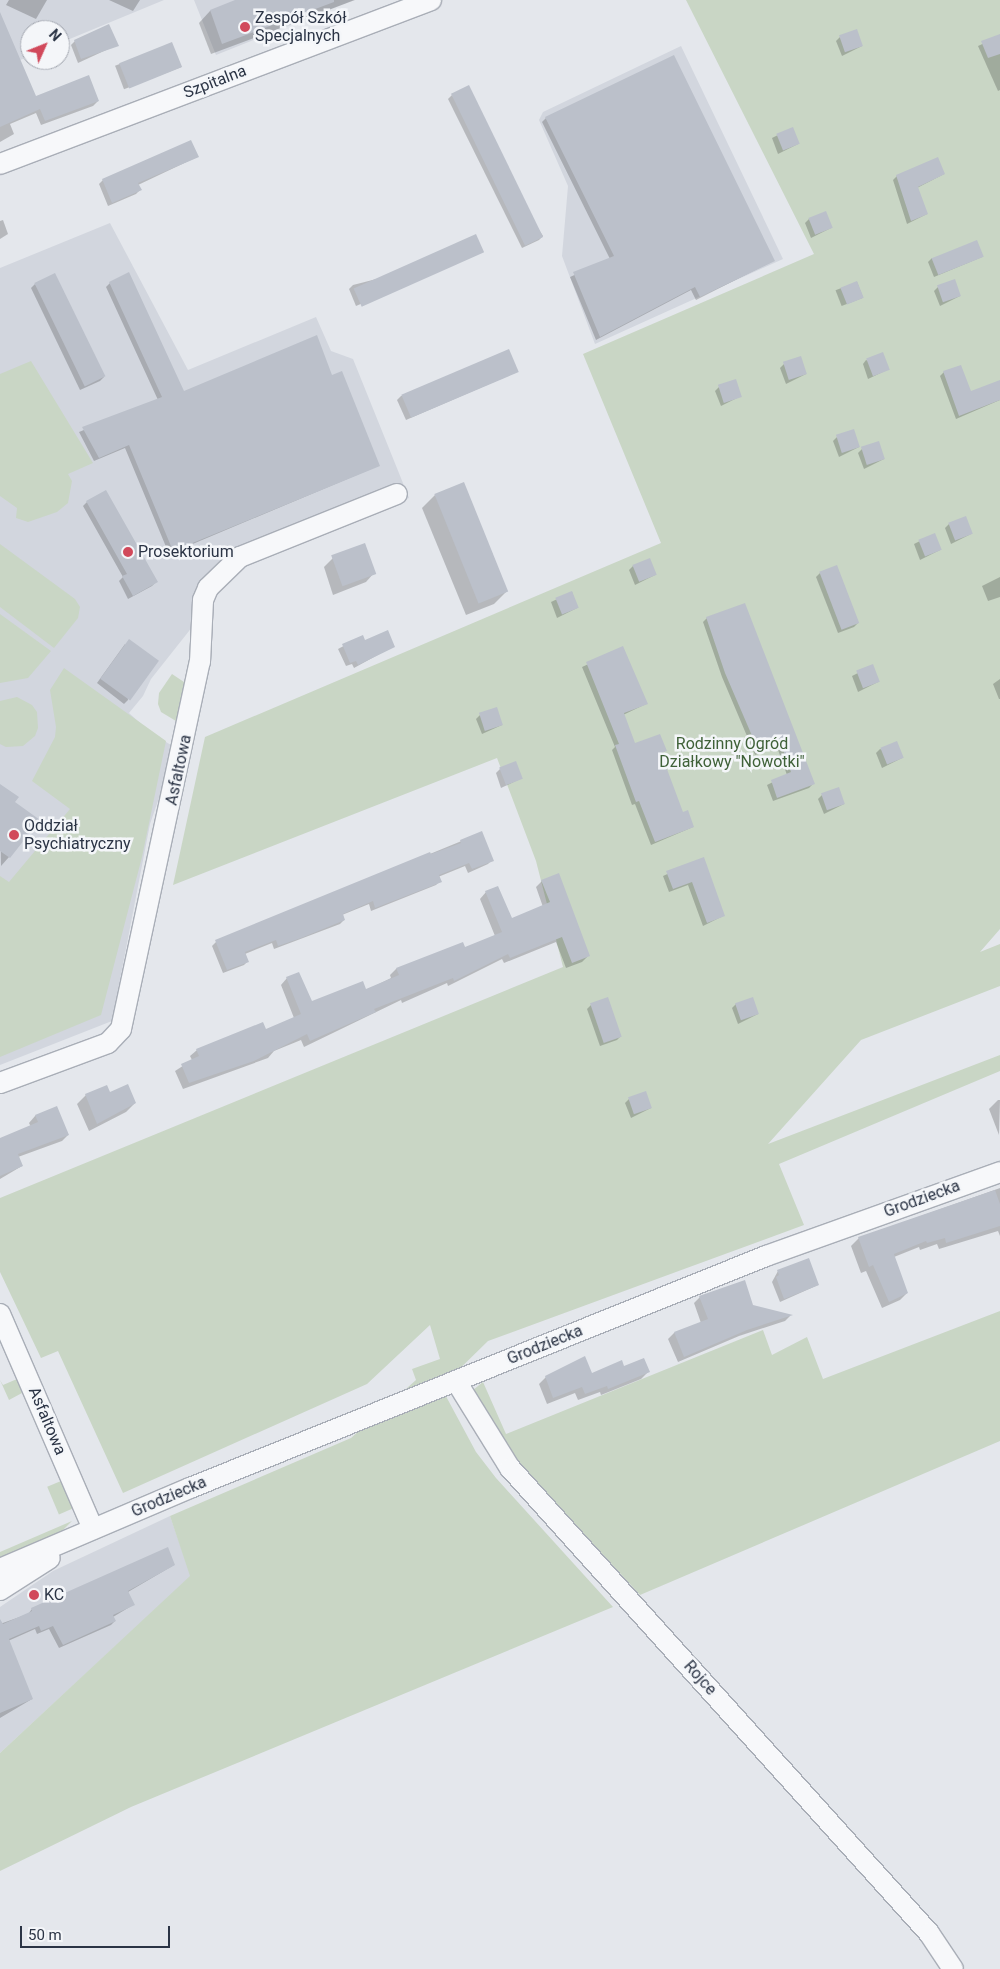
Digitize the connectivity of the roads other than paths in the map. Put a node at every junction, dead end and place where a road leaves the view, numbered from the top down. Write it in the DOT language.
graph roads {
  1 [pos="431,0"];
  2 [pos="0,164"];
  3 [pos="397,494"];
  4 [pos="0,1083"];
  5 [pos="1000,1172"];
  6 [pos="1,1316"];
  7 [pos="456,1381"];
  8 [pos="93,1529"];
  9 [pos="0,1569"];
  10 [pos="0,1590"];
  11 [pos="953,1969"];
  1 -- 2 [label="street, Szpitalna"];
  3 -- 4 [label="street, Asfaltowa"];
  5 -- 7 [label="street, Grodziecka"];
  6 -- 8 [label="street, Asfaltowa"];
  7 -- 8 [label="street, Grodziecka"];
  7 -- 11 [label="street, Rojce"];
  8 -- 9 [label="street, Grodziecka"];
  8 -- 10 [label="street, Grodziecka"];
}
